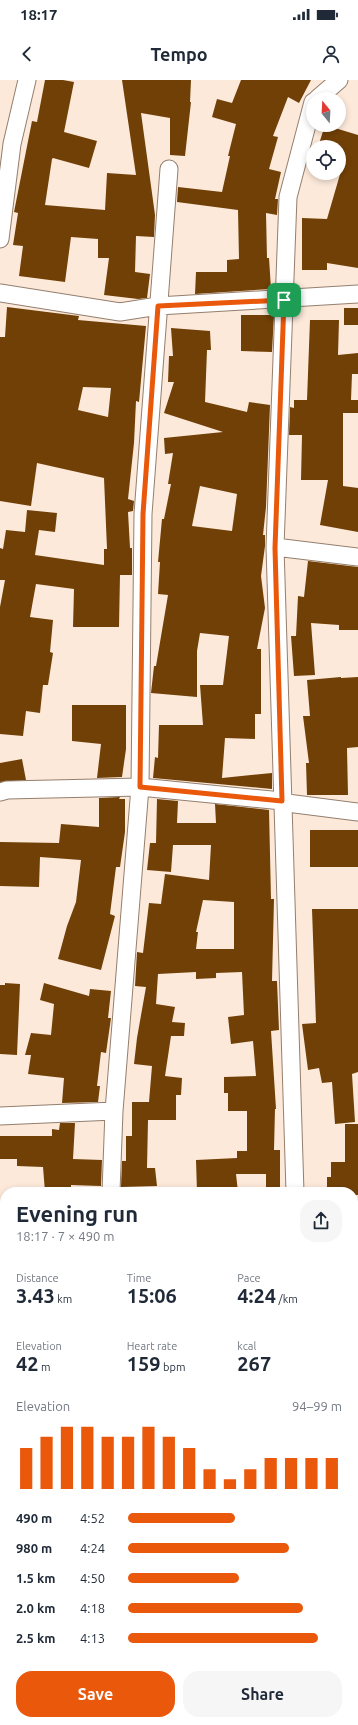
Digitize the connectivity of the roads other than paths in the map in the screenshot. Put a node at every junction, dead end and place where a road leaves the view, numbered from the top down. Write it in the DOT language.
graph roads {
  1 [pos="27,80"];
  2 [pos="339,80"];
  3 [pos="324,92"];
  4 [pos="306,129"];
  5 [pos="169,169"];
  6 [pos="0,239"];
  7 [pos="0,293"];
  8 [pos="358,294"];
  9 [pos="284,300"];
  10 [pos="158,306"];
  11 [pos="275,548"];
  12 [pos="358,558"];
  13 [pos="140,787"];
  14 [pos="0,792"];
  15 [pos="282,801"];
  16 [pos="358,812"];
  17 [pos="114,1111"];
  18 [pos="0,1116"];
  19 [pos="110,1187"];
  20 [pos="295,1187"];
  1 -- 6 [label="street"];
  2 -- 3 [label="street"];
  4 -- 9 [label="street"];
  5 -- 10 [label="street"];
  7 -- 10 [label="street"];
  8 -- 9 [label="street"];
  9 -- 10 [label="street"];
  9 -- 11 [label="street"];
  10 -- 13 [label="street"];
  11 -- 12 [label="street"];
  11 -- 15 [label="street"];
  13 -- 14 [label="street"];
  13 -- 15 [label="street"];
  13 -- 17 [label="street"];
  15 -- 16 [label="street"];
  15 -- 20 [label="street"];
  17 -- 18 [label="street"];
  17 -- 19 [label="street"];
}
